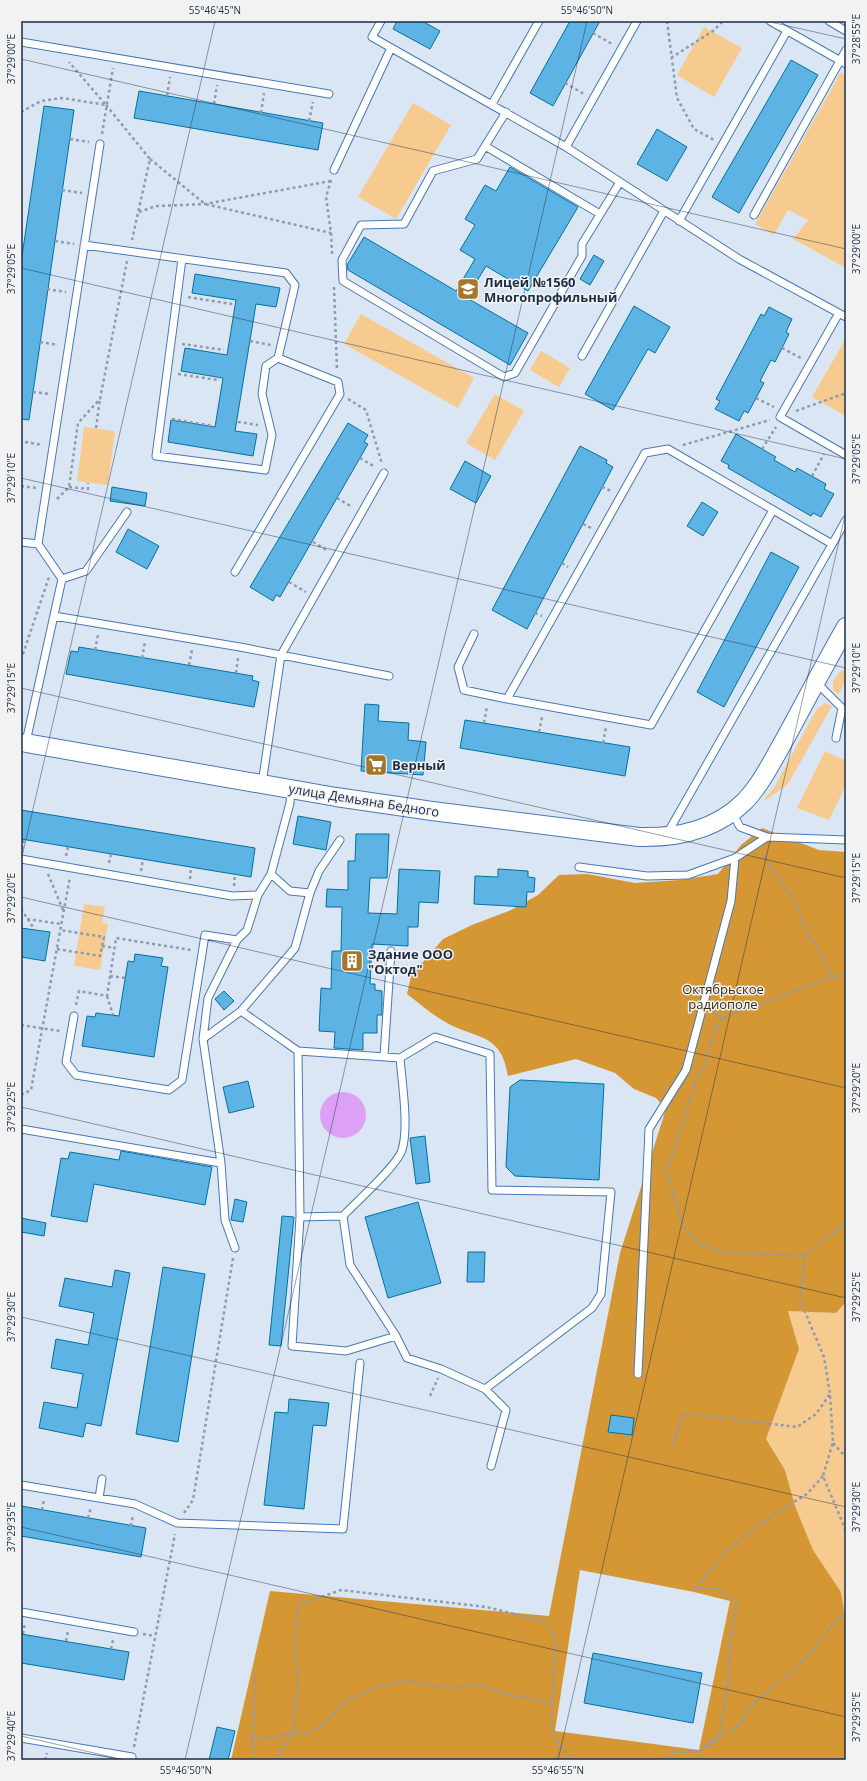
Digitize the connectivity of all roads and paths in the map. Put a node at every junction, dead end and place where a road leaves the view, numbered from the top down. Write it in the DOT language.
graph roads {
  1 [pos="381,21"];
  2 [pos="539,21"];
  3 [pos="637,21"];
  4 [pos="667,21"];
  5 [pos="723,21"];
  6 [pos="770,21"];
  7 [pos="829,21"];
  8 [pos="787,31"];
  9 [pos="846,31"];
  10 [pos="593,33"];
  11 [pos="21,42"];
  12 [pos="57,48"];
  13 [pos="391,48"];
  14 [pos="621,48"];
  15 [pos="846,50"];
  16 [pos="114,57"];
  17 [pos="671,58"];
  18 [pos="843,62"];
  19 [pos="172,67"];
  20 [pos="219,75"];
  21 [pos="266,83"];
  22 [pos="566,83"];
  23 [pos="315,92"];
  24 [pos="329,94"];
  25 [pos="166,96"];
  26 [pos="593,99"];
  27 [pos="106,104"];
  28 [pos="214,104"];
  29 [pos="492,104"];
  30 [pos="21,112"];
  31 [pos="261,112"];
  32 [pos="506,112"];
  33 [pos="310,121"];
  34 [pos="70,139"];
  35 [pos="100,144"];
  36 [pos="723,145"];
  37 [pos="485,146"];
  38 [pos="566,147"];
  39 [pos="150,159"];
  40 [pos="334,170"];
  41 [pos="331,181"];
  42 [pos="620,182"];
  43 [pos="62,190"];
  44 [pos="92,195"];
  45 [pos="205,204"];
  46 [pos="664,211"];
  47 [pos="138,212"];
  48 [pos="600,214"];
  49 [pos="754,215"];
  50 [pos="679,221"];
  51 [pos="332,233"];
  52 [pos="54,241"];
  53 [pos="84,245"];
  54 [pos="129,252"];
  55 [pos="182,260"];
  56 [pos="48,289"];
  57 [pos="77,293"];
  58 [pos="178,295"];
  59 [pos="232,300"];
  60 [pos="839,313"];
  61 [pos="846,317"];
  62 [pos="250,341"];
  63 [pos="40,342"];
  64 [pos="171,342"];
  65 [pos="68,346"];
  66 [pos="281,346"];
  67 [pos="782,348"];
  68 [pos="224,350"];
  69 [pos="582,356"];
  70 [pos="278,358"];
  71 [pos="810,364"];
  72 [pos="167,372"];
  73 [pos="219,377"];
  74 [pos="33,392"];
  75 [pos="846,393"];
  76 [pos="340,394"];
  77 [pos="61,396"];
  78 [pos="756,398"];
  79 [pos="100,399"];
  80 [pos="782,415"];
  81 [pos="161,417"];
  82 [pos="232,421"];
  83 [pos="213,426"];
  84 [pos="270,427"];
  85 [pos="96,428"];
  86 [pos="25,442"];
  87 [pos="53,446"];
  88 [pos="829,446"];
  89 [pos="668,449"];
  90 [pos="762,449"];
  91 [pos="846,455"];
  92 [pos="360,458"];
  93 [pos="384,473"];
  94 [pos="812,476"];
  95 [pos="88,483"];
  96 [pos="21,486"];
  97 [pos="69,487"];
  98 [pos="46,490"];
  99 [pos="337,498"];
  100 [pos="773,510"];
  101 [pos="127,512"];
  102 [pos="361,513"];
  103 [pos="42,514"];
  104 [pos="846,520"];
  105 [pos="21,542"];
  106 [pos="313,542"];
  107 [pos="38,544"];
  108 [pos="832,544"];
  109 [pos="337,556"];
  110 [pos="52,566"];
  111 [pos="235,572"];
  112 [pos="62,579"];
  113 [pos="289,582"];
  114 [pos="314,597"];
  115 [pos="54,616"];
  116 [pos="100,624"];
  117 [pos="146,632"];
  118 [pos="474,634"];
  119 [pos="842,638"];
  120 [pos="194,640"];
  121 [pos="240,647"];
  122 [pos="95,650"];
  123 [pos="281,655"];
  124 [pos="142,658"];
  125 [pos="21,660"];
  126 [pos="189,665"];
  127 [pos="236,673"];
  128 [pos="389,676"];
  129 [pos="816,682"];
  130 [pos="489,695"];
  131 [pos="507,699"];
  132 [pos="544,706"];
  133 [pos="484,723"];
  134 [pos="539,732"];
  135 [pos="836,738"];
  136 [pos="26,743"];
  137 [pos="262,784"];
  138 [pos="291,789"];
  139 [pos="731,811"];
  140 [pos="767,837"];
  141 [pos="664,838"];
  142 [pos="340,840"];
  143 [pos="846,840"];
  144 [pos="752,846"];
  145 [pos="735,858"];
  146 [pos="21,859"];
  147 [pos="43,863"];
  148 [pos="579,867"];
  149 [pos="72,868"];
  150 [pos="271,874"];
  151 [pos="310,892"];
  152 [pos="258,895"];
  153 [pos="21,909"];
  154 [pos="63,910"];
  155 [pos="27,919"];
  156 [pos="61,924"];
  157 [pos="35,930"];
  158 [pos="60,930"];
  159 [pos="237,940"];
  160 [pos="102,946"];
  161 [pos="115,948"];
  162 [pos="57,949"];
  163 [pos="391,951"];
  164 [pos="202,952"];
  165 [pos="846,974"];
  166 [pos="110,976"];
  167 [pos="832,977"];
  168 [pos="125,978"];
  169 [pos="107,996"];
  170 [pos="241,1011"];
  171 [pos="113,1015"];
  172 [pos="74,1016"];
  173 [pos="21,1025"];
  174 [pos="42,1028"];
  175 [pos="71,1032"];
  176 [pos="203,1039"];
  177 [pos="298,1051"];
  178 [pos="384,1056"];
  179 [pos="400,1058"];
  180 [pos="21,1095"];
  181 [pos="21,1129"];
  182 [pos="221,1163"];
  183 [pos="343,1216"];
  184 [pos="300,1217"];
  185 [pos="846,1222"];
  186 [pos="235,1248"];
  187 [pos="805,1256"];
  188 [pos="396,1336"];
  189 [pos="360,1363"];
  190 [pos="442,1369"];
  191 [pos="638,1374"];
  192 [pos="485,1389"];
  193 [pos="830,1394"];
  194 [pos="430,1396"];
  195 [pos="833,1442"];
  196 [pos="674,1445"];
  197 [pos="846,1457"];
  198 [pos="491,1466"];
  199 [pos="823,1476"];
  200 [pos="102,1478"];
  201 [pos="21,1485"];
  202 [pos="99,1498"];
  203 [pos="177,1523"];
  204 [pos="846,1531"];
  205 [pos="21,1612"];
  206 [pos="846,1612"];
  207 [pos="134,1632"];
  208 [pos="255,1676"];
  209 [pos="552,1702"];
  210 [pos="293,1732"];
  211 [pos="21,1738"];
  212 [pos="253,1738"];
  213 [pos="560,1747"];
  214 [pos="700,1751"];
  215 [pos="846,1753"];
  216 [pos="132,1757"];
  217 [pos="253,1760"];
  218 [pos="275,1760"];
  219 [pos="557,1760"];
  220 [pos="575,1760"];
  221 [pos="661,1760"];
  222 [pos="845,1760"];
  1 -- 13 [label="lane"];
  2 -- 29 [label="lane"];
  3 -- 14 [label="lane"];
  4 -- 17 [label="path"];
  5 -- 17 [label="path"];
  6 -- 8 [label="lane"];
  7 -- 9 [label="lane"];
  8 -- 18 [label="lane"];
  8 -- 36 [label="lane"];
  10 -- 14 [label="path"];
  11 -- 12 [label="lane"];
  12 -- 16 [label="lane"];
  12 -- 27 [label="path"];
  13 -- 29 [label="lane"];
  13 -- 40 [label="lane"];
  14 -- 26 [label="lane"];
  15 -- 18 [label="lane"];
  16 -- 19 [label="lane"];
  16 -- 27 [label="path"];
  17 -- 36 [label="path"];
  18 -- 49 [label="lane"];
  19 -- 20 [label="lane"];
  19 -- 25 [label="path"];
  20 -- 21 [label="lane"];
  20 -- 28 [label="path"];
  21 -- 23 [label="lane"];
  21 -- 31 [label="path"];
  22 -- 26 [label="path"];
  23 -- 24 [label="lane"];
  23 -- 33 [label="path"];
  26 -- 38 [label="lane"];
  27 -- 30 [label="path"];
  27 -- 35 [label="path"];
  27 -- 39 [label="path"];
  29 -- 32 [label="lane"];
  32 -- 37 [label="lane"];
  32 -- 38 [label="lane"];
  34 -- 35 [label="path"];
  35 -- 44 [label="lane"];
  36 -- 50 [label="lane"];
  37 -- 48 [label="lane"];
  37 -- 48 [label="lane"];
  38 -- 42 [label="lane"];
  39 -- 45 [label="path"];
  39 -- 47 [label="path"];
  41 -- 45 [label="path"];
  42 -- 46 [label="lane"];
  42 -- 48 [label="lane"];
  43 -- 44 [label="path"];
  44 -- 53 [label="lane"];
  45 -- 47 [label="path"];
  45 -- 51 [label="path"];
  46 -- 50 [label="lane"];
  46 -- 69 [label="lane"];
  47 -- 54 [label="path"];
  50 -- 60 [label="lane"];
  52 -- 53 [label="path"];
  53 -- 54 [label="lane"];
  53 -- 57 [label="lane"];
  54 -- 55 [label="lane"];
  54 -- 79 [label="path"];
  55 -- 58 [label="lane"];
  55 -- 66 [label="lane"];
  56 -- 57 [label="path"];
  57 -- 65 [label="lane"];
  58 -- 59 [label="path"];
  58 -- 64 [label="lane"];
  60 -- 61 [label="lane"];
  60 -- 71 [label="lane"];
  62 -- 66 [label="path"];
  63 -- 65 [label="path"];
  64 -- 68 [label="path"];
  64 -- 72 [label="lane"];
  65 -- 77 [label="lane"];
  66 -- 70 [label="lane"];
  67 -- 71 [label="path"];
  70 -- 76 [label="lane"];
  70 -- 84 [label="lane"];
  71 -- 80 [label="lane"];
  72 -- 73 [label="path"];
  72 -- 81 [label="lane"];
  74 -- 77 [label="path"];
  75 -- 80 [label="path"];
  76 -- 93 [label="path"];
  76 -- 111 [label="lane"];
  77 -- 87 [label="lane"];
  78 -- 80 [label="path"];
  79 -- 85 [label="path"];
  79 -- 97 [label="path"];
  80 -- 88 [label="lane"];
  80 -- 89 [label="path"];
  80 -- 90 [label="path"];
  81 -- 83 [label="path"];
  81 -- 84 [label="lane"];
  82 -- 84 [label="path"];
  86 -- 87 [label="path"];
  87 -- 98 [label="lane"];
  88 -- 91 [label="lane"];
  88 -- 94 [label="path"];
  89 -- 100 [label="lane"];
  89 -- 131 [label="lane"];
  92 -- 93 [label="path"];
  93 -- 102 [label="lane"];
  95 -- 97 [label="path"];
  96 -- 98 [label="path"];
  97 -- 103 [label="path"];
  98 -- 103 [label="lane"];
  99 -- 102 [label="path"];
  100 -- 108 [label="lane"];
  100 -- 132 [label="lane"];
  101 -- 112 [label="lane"];
  102 -- 109 [label="lane"];
  103 -- 107 [label="lane"];
  104 -- 108 [label="lane"];
  105 -- 107 [label="lane"];
  106 -- 109 [label="path"];
  107 -- 110 [label="lane"];
  108 -- 141 [label="lane"];
  109 -- 114 [label="lane"];
  110 -- 112 [label="lane"];
  110 -- 125 [label="path"];
  112 -- 115 [label="lane"];
  113 -- 114 [label="path"];
  114 -- 123 [label="lane"];
  115 -- 116 [label="lane"];
  115 -- 136 [label="lane"];
  116 -- 117 [label="lane"];
  116 -- 122 [label="path"];
  117 -- 120 [label="lane"];
  117 -- 124 [label="path"];
  118 -- 130 [label="lane"];
  119 -- 129 [label="street, улица Демьяна Бедного"];
  120 -- 121 [label="lane"];
  120 -- 126 [label="path"];
  121 -- 123 [label="lane"];
  121 -- 127 [label="path"];
  123 -- 128 [label="lane"];
  123 -- 137 [label="lane"];
  129 -- 135 [label="lane"];
  129 -- 139 [label="street, улица Демьяна Бедного"];
  130 -- 131 [label="lane"];
  130 -- 133 [label="path"];
  131 -- 132 [label="lane"];
  132 -- 134 [label="path"];
  136 -- 137 [label="street, улица Демьяна Бедного"];
  137 -- 138 [label="street, улица Демьяна Бедного"];
  138 -- 141 [label="street, улица Демьяна Бедного"];
  138 -- 150 [label="lane"];
  139 -- 140 [label="lane"];
  139 -- 141 [label="street, улица Демьяна Бедного"];
  140 -- 143 [label="lane"];
  140 -- 144 [label="lane"];
  142 -- 151 [label="lane"];
  144 -- 145 [label="lane"];
  144 -- 167 [label="path"];
  145 -- 148 [label="lane"];
  145 -- 191 [label="lane"];
  146 -- 147 [label="lane"];
  147 -- 149 [label="lane"];
  147 -- 154 [label="path"];
  149 -- 152 [label="lane"];
  149 -- 154 [label="path"];
  150 -- 151 [label="lane"];
  150 -- 152 [label="lane"];
  151 -- 170 [label="lane"];
  152 -- 159 [label="lane"];
  153 -- 155 [label="path"];
  154 -- 156 [label="path"];
  155 -- 156 [label="path"];
  155 -- 157 [label="path"];
  156 -- 158 [label="path"];
  158 -- 160 [label="path"];
  158 -- 162 [label="path"];
  159 -- 164 [label="lane"];
  159 -- 176 [label="lane"];
  160 -- 161 [label="path"];
  160 -- 162 [label="path"];
  161 -- 164 [label="path"];
  161 -- 166 [label="path"];
  162 -- 174 [label="path"];
  163 -- 178 [label="lane"];
  164 -- 175 [label="lane"];
  165 -- 167 [label="path"];
  166 -- 168 [label="path"];
  166 -- 169 [label="path"];
  167 -- 187 [label="path"];
  169 -- 171 [label="path"];
  169 -- 172 [label="path"];
  170 -- 176 [label="lane"];
  170 -- 177 [label="lane"];
  172 -- 175 [label="lane"];
  173 -- 174 [label="path"];
  174 -- 175 [label="path"];
  174 -- 180 [label="path"];
  176 -- 182 [label="lane"];
  177 -- 178 [label="lane"];
  177 -- 184 [label="lane"];
  178 -- 179 [label="lane"];
  179 -- 183 [label="lane"];
  179 -- 192 [label="lane"];
  181 -- 182 [label="lane"];
  182 -- 186 [label="lane"];
  183 -- 184 [label="lane"];
  183 -- 188 [label="lane"];
  184 -- 188 [label="lane"];
  185 -- 187 [label="path"];
  186 -- 203 [label="path"];
  187 -- 193 [label="path"];
  188 -- 190 [label="lane"];
  189 -- 203 [label="lane"];
  190 -- 192 [label="lane"];
  190 -- 194 [label="path"];
  192 -- 198 [label="lane"];
  193 -- 195 [label="path"];
  193 -- 196 [label="path"];
  195 -- 197 [label="path"];
  195 -- 199 [label="path"];
  199 -- 204 [label="path"];
  199 -- 214 [label="path"];
  200 -- 202 [label="lane"];
  201 -- 202 [label="lane"];
  202 -- 203 [label="lane"];
  203 -- 216 [label="path"];
  205 -- 207 [label="lane"];
  206 -- 214 [label="path"];
  208 -- 212 [label="path"];
  209 -- 210 [label="path"];
  209 -- 210 [label="path"];
  209 -- 213 [label="path"];
  210 -- 212 [label="path"];
  210 -- 218 [label="path"];
  211 -- 216 [label="lane"];
  212 -- 217 [label="path"];
  213 -- 219 [label="path"];
  213 -- 220 [label="path"];
  214 -- 221 [label="path"];
  215 -- 222 [label="path"];
}
